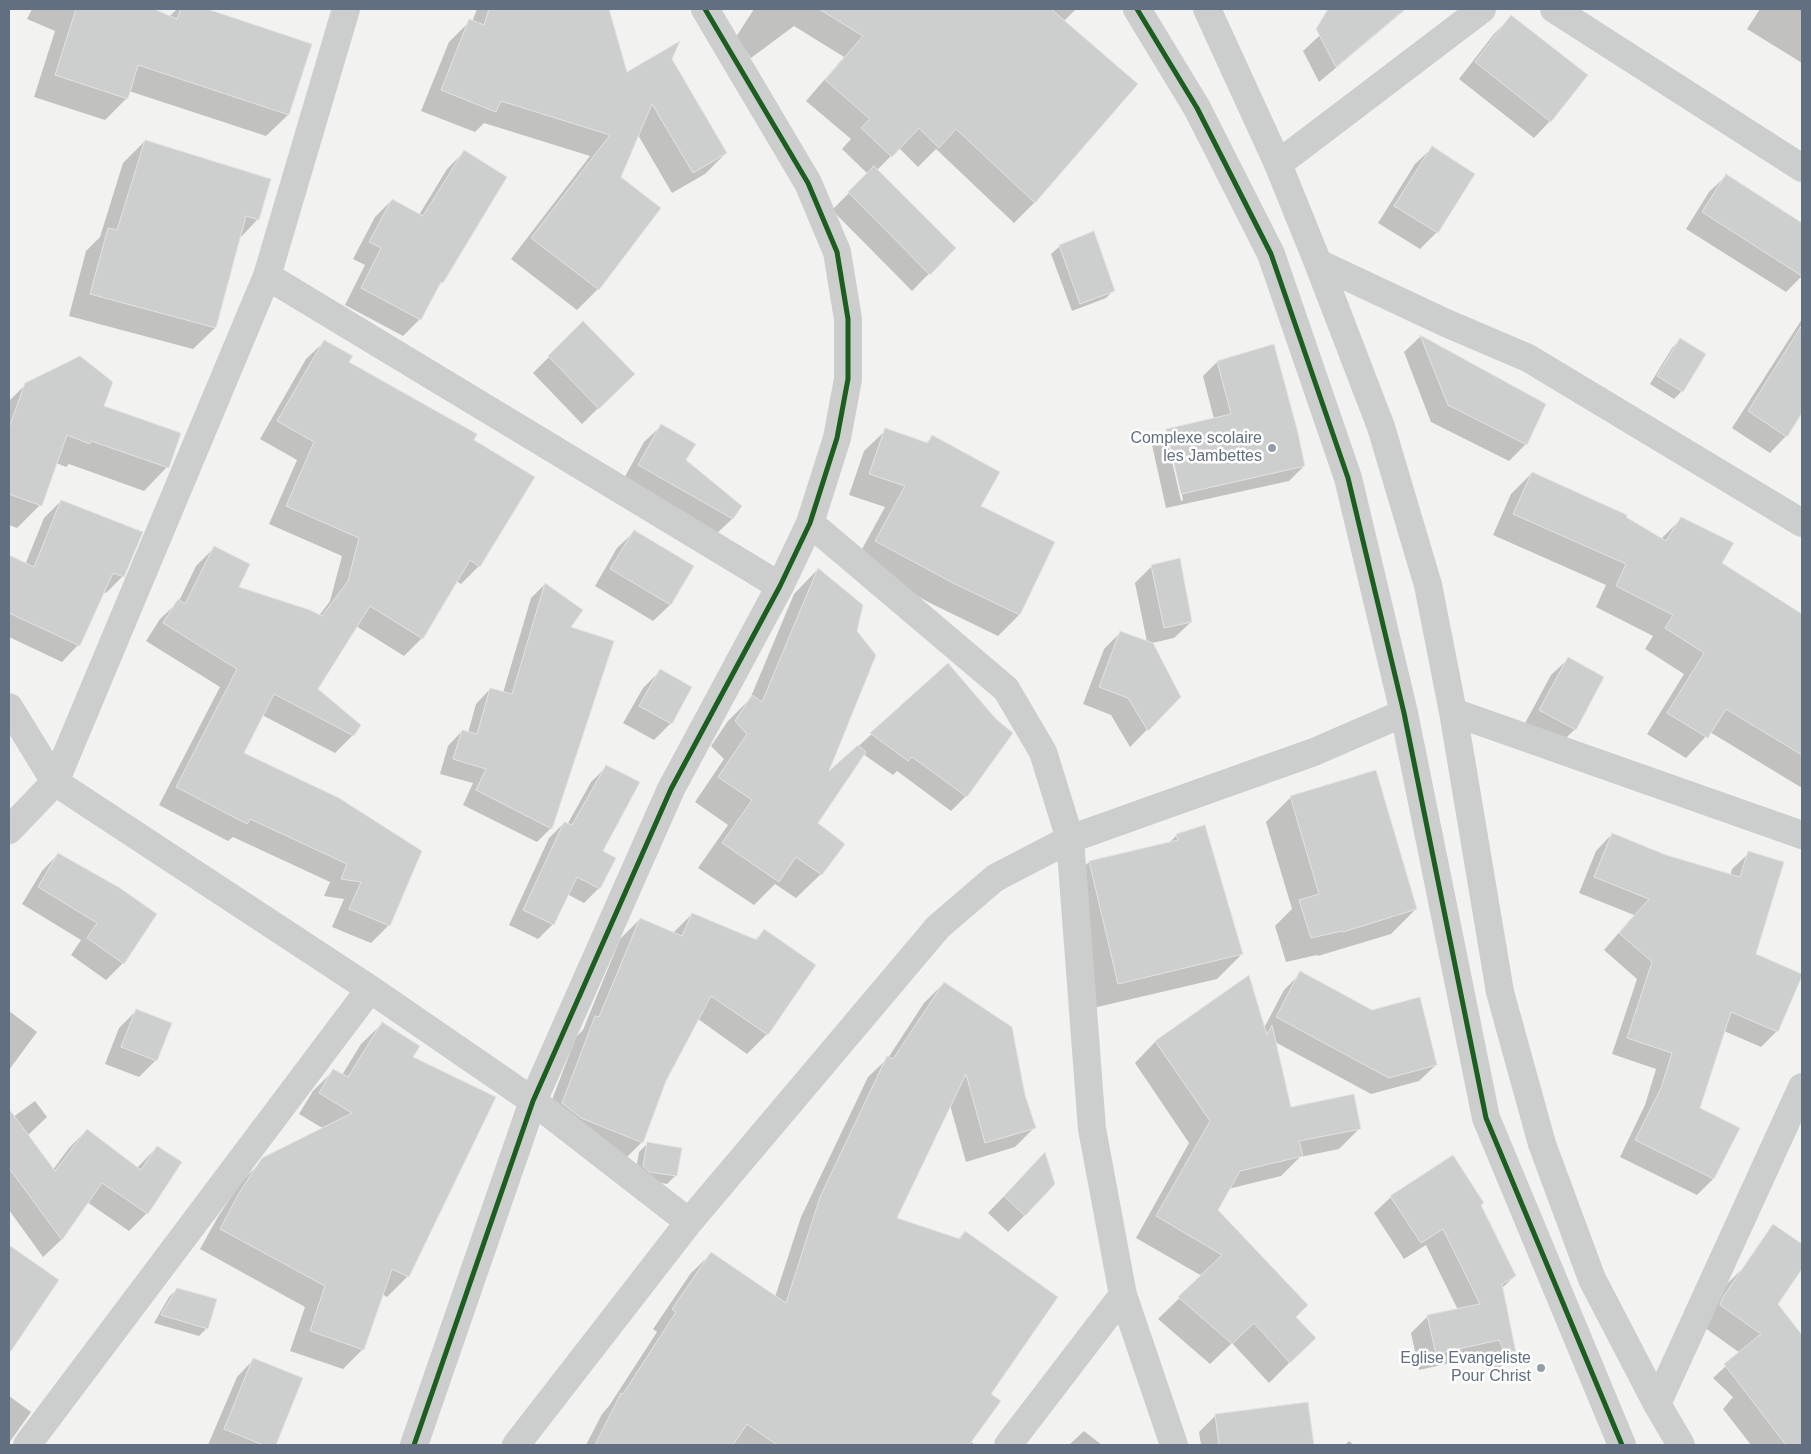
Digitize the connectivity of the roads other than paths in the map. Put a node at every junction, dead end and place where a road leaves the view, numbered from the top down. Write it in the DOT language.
graph roads {
  1 [pos="346,9"];
  2 [pos="705,9"];
  3 [pos="1137,9"];
  4 [pos="1207,9"];
  5 [pos="1482,9"];
  6 [pos="1554,9"];
  7 [pos="1278,164"];
  8 [pos="1802,168"];
  9 [pos="1318,263"];
  10 [pos="267,276"];
  11 [pos="810,523"];
  12 [pos="1802,524"];
  13 [pos="780,586"];
  14 [pos="9,707"];
  15 [pos="1453,712"];
  16 [pos="1404,713"];
  17 [pos="55,782"];
  18 [pos="9,830"];
  19 [pos="1802,834"];
  20 [pos="1070,839"];
  21 [pos="370,989"];
  22 [pos="1802,1086"];
  23 [pos="532,1101"];
  24 [pos="688,1222"];
  25 [pos="1123,1295"];
  26 [pos="1657,1404"];
  27 [pos="27,1445"];
  28 [pos="414,1445"];
  29 [pos="516,1445"];
  30 [pos="1008,1445"];
  31 [pos="1174,1445"];
  32 [pos="1622,1445"];
  33 [pos="1681,1445"];
  1 -- 10 [label="street"];
  2 -- 11 [label="street"];
  3 -- 16 [label="street"];
  4 -- 7 [label="street"];
  5 -- 7 [label="street"];
  6 -- 8 [label="street"];
  7 -- 9 [label="street"];
  9 -- 12 [label="street"];
  9 -- 15 [label="street"];
  10 -- 13 [label="street"];
  10 -- 17 [label="street"];
  11 -- 13 [label="street"];
  11 -- 20 [label="street"];
  13 -- 23 [label="street"];
  14 -- 17 [label="street"];
  15 -- 19 [label="street"];
  15 -- 26 [label="street"];
  16 -- 20 [label="street"];
  16 -- 32 [label="street"];
  17 -- 18 [label="street"];
  17 -- 21 [label="street"];
  20 -- 24 [label="street"];
  20 -- 25 [label="street"];
  21 -- 23 [label="street"];
  21 -- 27 [label="street"];
  22 -- 26 [label="street"];
  23 -- 24 [label="street"];
  23 -- 28 [label="street"];
  24 -- 29 [label="street"];
  25 -- 30 [label="street"];
  25 -- 31 [label="street"];
  26 -- 33 [label="street"];
}
